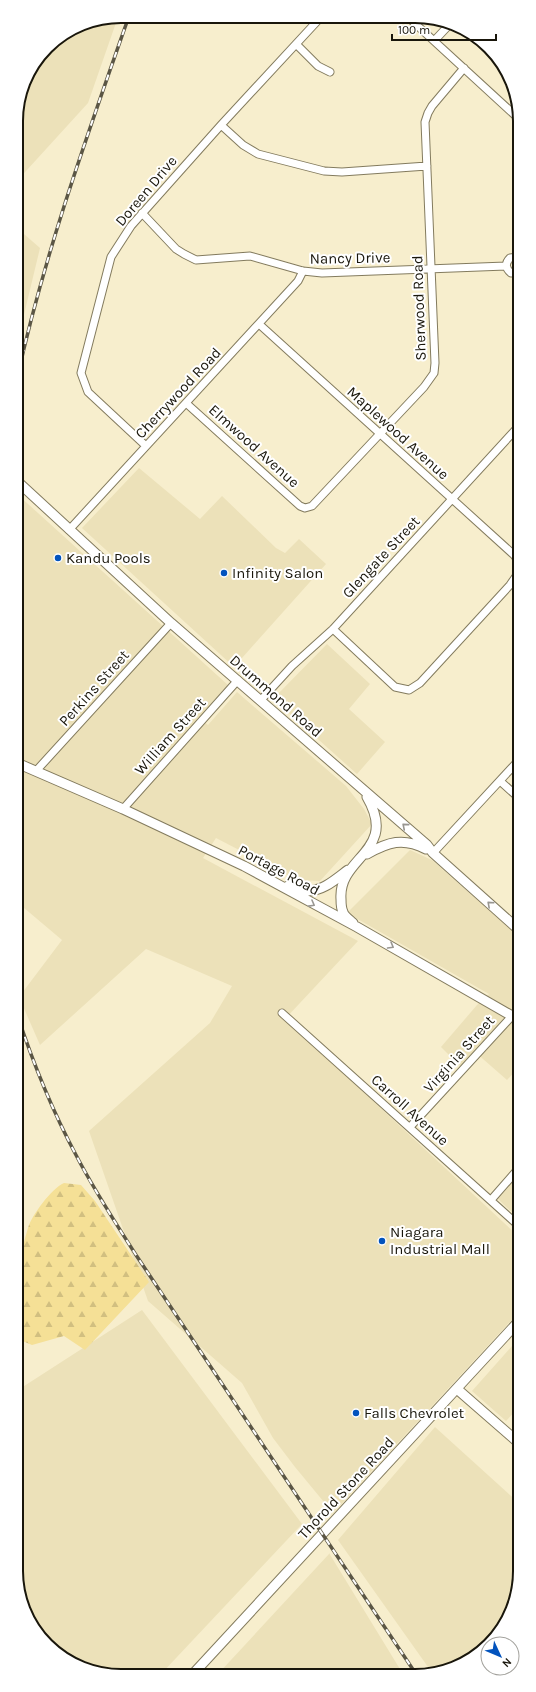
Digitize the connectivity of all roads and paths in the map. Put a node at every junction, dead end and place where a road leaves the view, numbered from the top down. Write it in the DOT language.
graph roads {
  1 [pos="315,23"];
  2 [pos="414,23"];
  3 [pos="446,28"];
  4 [pos="434,41"];
  5 [pos="296,44"];
  6 [pos="464,68"];
  7 [pos="330,72"];
  8 [pos="513,113"];
  9 [pos="221,125"];
  10 [pos="427,166"];
  11 [pos="142,214"];
  12 [pos="513,258"];
  13 [pos="506,266"];
  14 [pos="431,269"];
  15 [pos="303,271"];
  16 [pos="513,273"];
  17 [pos="259,324"];
  18 [pos="186,403"];
  19 [pos="513,433"];
  20 [pos="380,434"];
  21 [pos="146,446"];
  22 [pos="23,487"];
  23 [pos="451,500"];
  24 [pos="305,508"];
  25 [pos="69,530"];
  26 [pos="513,554"];
  27 [pos="513,581"];
  28 [pos="171,623"];
  29 [pos="332,629"];
  30 [pos="238,680"];
  31 [pos="260,701"];
  32 [pos="23,766"];
  33 [pos="513,767"];
  34 [pos="36,771"];
  35 [pos="500,781"];
  36 [pos="363,791"];
  37 [pos="513,793"];
  38 [pos="123,809"];
  39 [pos="433,853"];
  40 [pos="364,856"];
  41 [pos="350,869"];
  42 [pos="266,878"];
  43 [pos="513,925"];
  44 [pos="357,927"];
  45 [pos="282,1013"];
  46 [pos="513,1017"];
  47 [pos="513,1020"];
  48 [pos="410,1127"];
  49 [pos="513,1175"];
  50 [pos="491,1200"];
  51 [pos="513,1220"];
  52 [pos="513,1329"];
  53 [pos="457,1390"];
  54 [pos="513,1438"];
  55 [pos="198,1669"];
  1 -- 5 [label="street, Doreen Drive"];
  2 -- 4 [label="street"];
  3 -- 4 [label="street"];
  4 -- 6 [label="street"];
  5 -- 7 [label="street"];
  5 -- 9 [label="street, Doreen Drive"];
  6 -- 8 [label="street"];
  6 -- 10 [label="street, Sherwood Road"];
  9 -- 10 [label="street"];
  9 -- 11 [label="street, Doreen Drive"];
  10 -- 14 [label="street, Sherwood Road"];
  11 -- 15 [label="street, Nancy Drive"];
  11 -- 21 [label="street, Doreen Drive"];
  12 -- 13 [label="street"];
  13 -- 14 [label="street, Nancy Drive"];
  13 -- 16 [label="street"];
  14 -- 15 [label="street, Nancy Drive"];
  14 -- 20 [label="street, Sherwood Road"];
  15 -- 17 [label="street, Cherrywood Road"];
  17 -- 18 [label="street, Cherrywood Road"];
  17 -- 20 [label="street, Maplewood Avenue"];
  18 -- 21 [label="street, Cherrywood Road"];
  18 -- 24 [label="street, Elmwood Avenue"];
  19 -- 23 [label="street, Glengate Street"];
  20 -- 23 [label="street, Maplewood Avenue"];
  20 -- 24 [label="street, Sherwood Road"];
  21 -- 25 [label="street, Cherrywood Road"];
  22 -- 25 [label="main road, Drummond Road"];
  23 -- 26 [label="street, Maplewood Avenue"];
  23 -- 29 [label="street, Glengate Street"];
  25 -- 28 [label="main road, Drummond Road"];
  27 -- 29 [label="street"];
  28 -- 30 [label="main road, Drummond Road"];
  28 -- 34 [label="street, Perkins Street"];
  29 -- 31 [label="street, Glengate Street"];
  30 -- 31 [label="main road, Drummond Road"];
  30 -- 38 [label="street, William Street"];
  31 -- 36 [label="main road, Drummond Road"];
  32 -- 34 [label="main road, Portage Road"];
  33 -- 35 [label="street"];
  34 -- 38 [label="main road, Portage Road"];
  35 -- 37 [label="street"];
  35 -- 39 [label="street"];
  39 -- 36 [label="main road, Drummond Road, one-way"];
  36 -- 40 [label="main road"];
  38 -- 42 [label="main road, Portage Road"];
  39 -- 40 [label="main road"];
  43 -- 39 [label="main road, Drummond Road, one-way"];
  40 -- 41 [label="main road"];
  41 -- 42 [label="main road"];
  41 -- 44 [label="main road"];
  42 -- 44 [label="main road, Portage Road, one-way"];
  44 -- 46 [label="main road, Portage Road, one-way"];
  45 -- 48 [label="street, Carroll Avenue"];
  47 -- 48 [label="street, Virginia Street"];
  48 -- 50 [label="street, Carroll Avenue"];
  49 -- 50 [label="street"];
  50 -- 51 [label="street, Carroll Avenue"];
  52 -- 53 [label="main road, Thorold Stone Road"];
  53 -- 54 [label="main road"];
  53 -- 55 [label="main road, Thorold Stone Road"];
}
